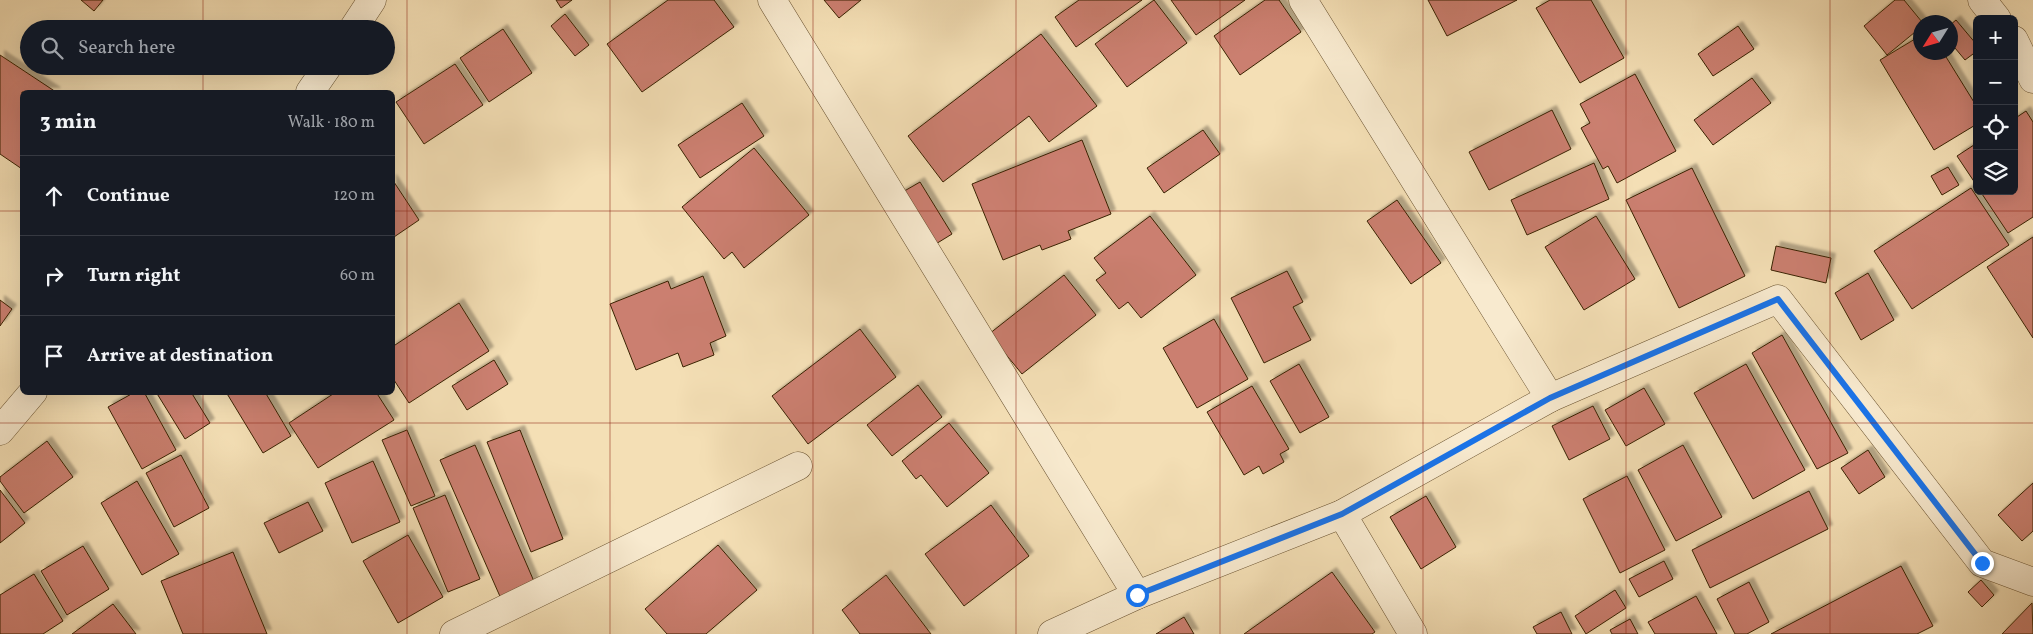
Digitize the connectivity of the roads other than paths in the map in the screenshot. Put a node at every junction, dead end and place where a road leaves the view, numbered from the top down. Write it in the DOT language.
graph roads {
  1 [pos="372,0"];
  2 [pos="772,0"];
  3 [pos="1303,0"];
  4 [pos="1982,0"];
  5 [pos="1995,15"];
  6 [pos="359,20"];
  7 [pos="2033,30"];
  8 [pos="2018,35"];
  9 [pos="2018,48"];
  10 [pos="322,75"];
  11 [pos="2033,79"];
  12 [pos="311,90"];
  13 [pos="30,395"];
  14 [pos="1550,398"];
  15 [pos="0,430"];
  16 [pos="798,466"];
  17 [pos="1342,514"];
  18 [pos="2033,582"];
  19 [pos="1137,595"];
  20 [pos="454,634"];
  21 [pos="1052,634"];
  22 [pos="1413,634"];
  1 -- 6 [label="street"];
  2 -- 19 [label="street"];
  3 -- 14 [label="street"];
  4 -- 5 [label="street"];
  7 -- 8 [label="street"];
  9 -- 11 [label="street"];
  10 -- 12 [label="street"];
  13 -- 15 [label="street"];
  14 -- 17 [label="street"];
  14 -- 18 [label="street"];
  16 -- 20 [label="street"];
  17 -- 19 [label="street"];
  17 -- 22 [label="street"];
  19 -- 21 [label="street"];
}
